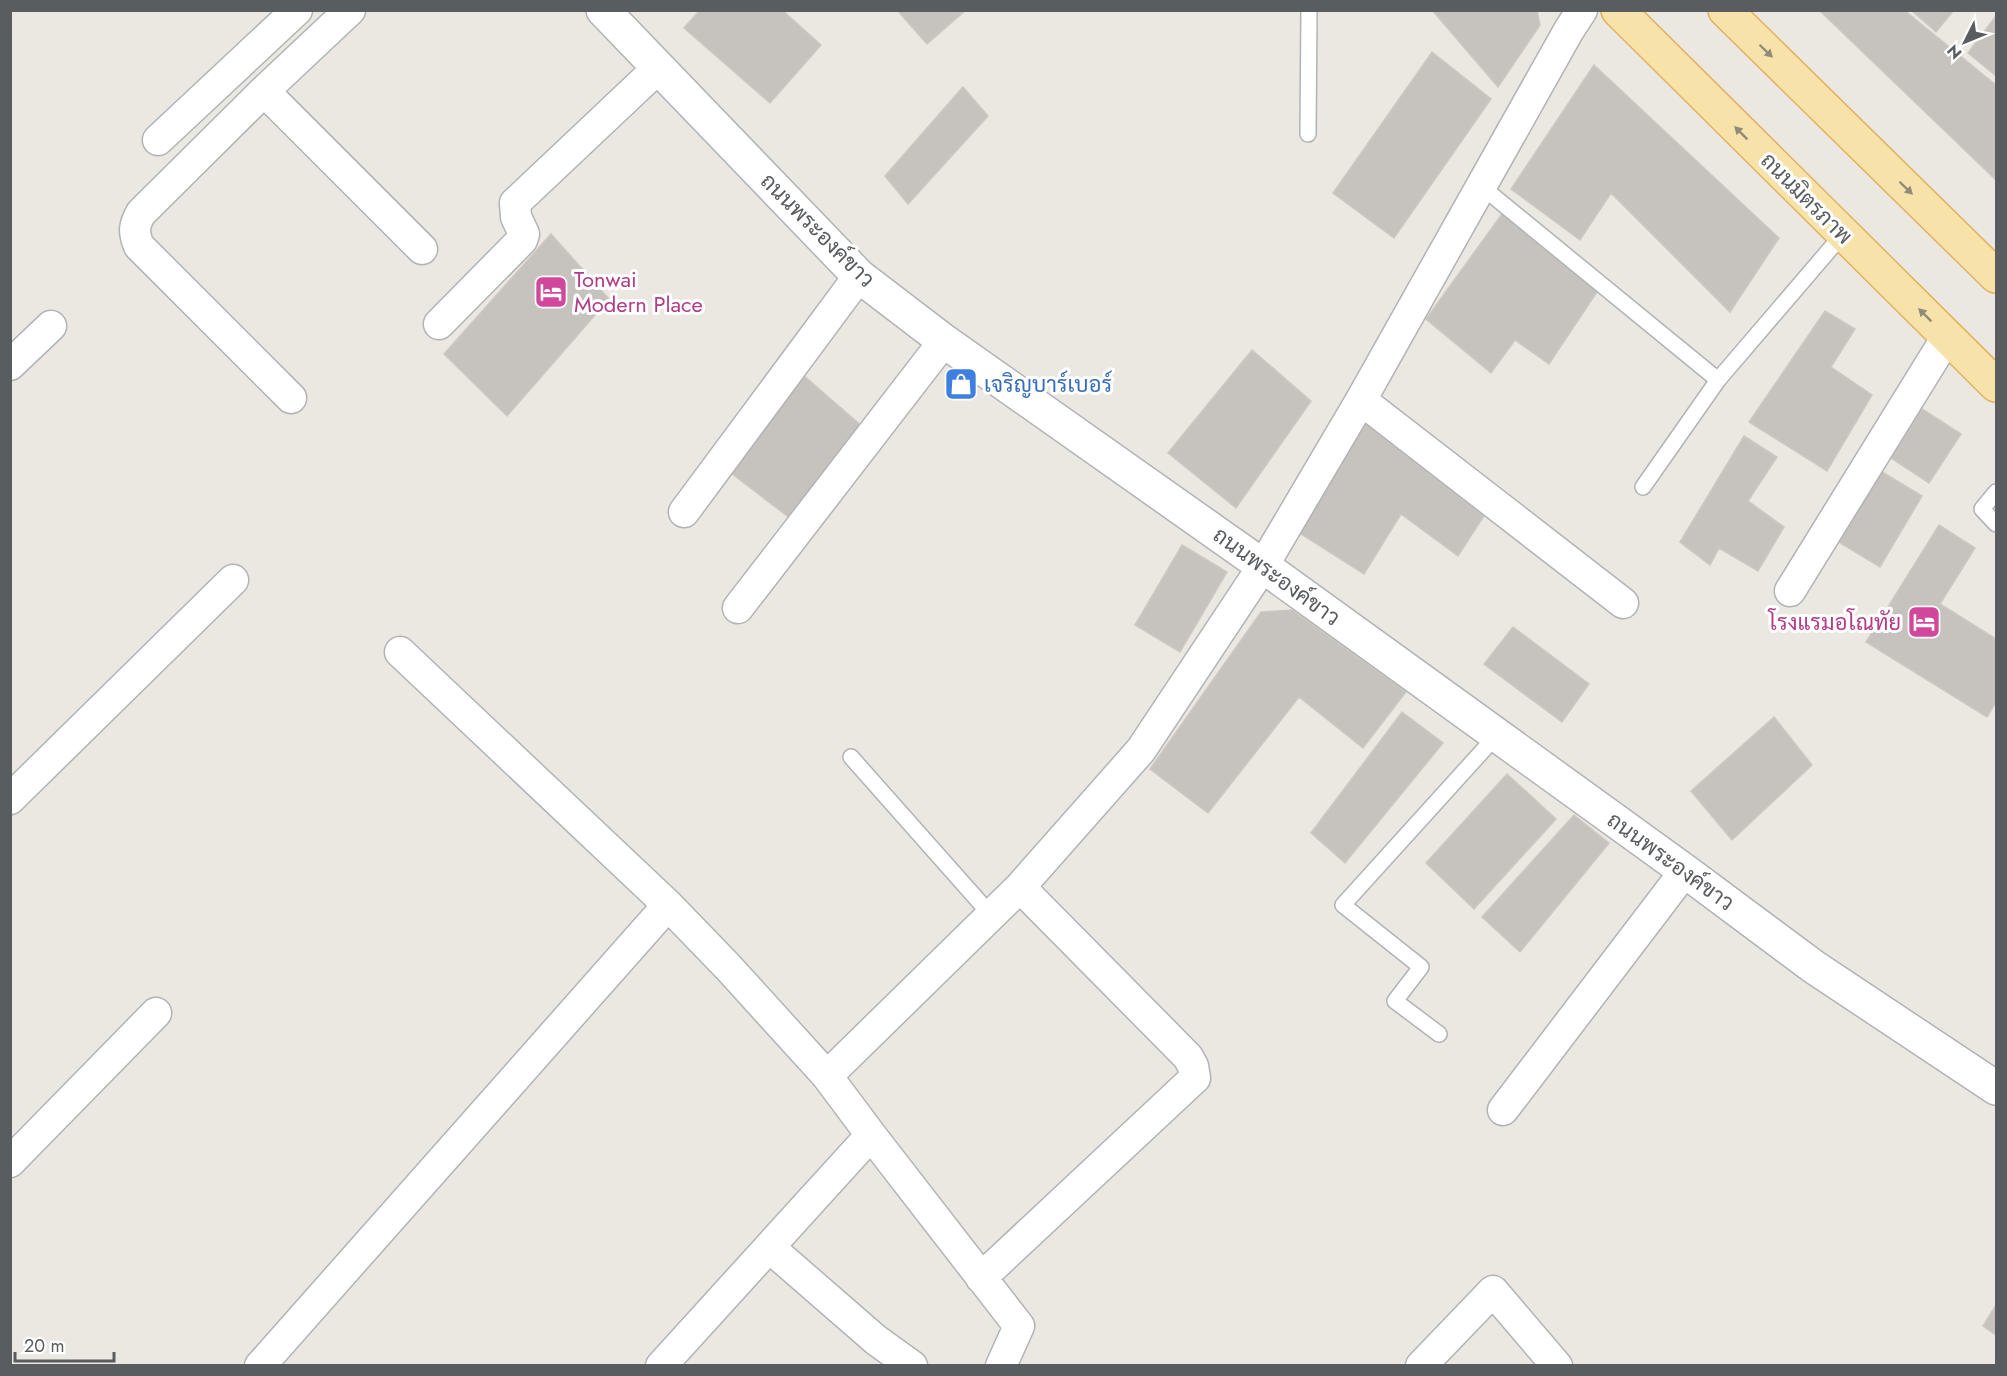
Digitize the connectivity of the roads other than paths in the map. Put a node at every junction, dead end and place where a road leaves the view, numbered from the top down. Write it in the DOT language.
graph roads {
  1 [pos="297,10"];
  2 [pos="350,10"];
  3 [pos="603,10"];
  4 [pos="1309,10"];
  5 [pos="1582,10"];
  6 [pos="1618,10"];
  7 [pos="1725,10"];
  8 [pos="657,69"];
  9 [pos="264,91"];
  10 [pos="1308,134"];
  11 [pos="158,140"];
  12 [pos="1481,186"];
  13 [pos="1843,234"];
  14 [pos="422,249"];
  15 [pos="859,276"];
  16 [pos="1996,276"];
  17 [pos="439,324"];
  18 [pos="51,326"];
  19 [pos="1947,337"];
  20 [pos="944,340"];
  21 [pos="10,365"];
  22 [pos="1718,380"];
  23 [pos="1996,385"];
  24 [pos="291,398"];
  25 [pos="1361,400"];
  26 [pos="1643,487"];
  27 [pos="1996,492"];
  28 [pos="684,512"];
  29 [pos="1996,524"];
  30 [pos="1263,566"];
  31 [pos="233,580"];
  32 [pos="1790,591"];
  33 [pos="1623,603"];
  34 [pos="738,608"];
  35 [pos="400,652"];
  36 [pos="1497,735"];
  37 [pos="851,757"];
  38 [pos="10,799"];
  39 [pos="1685,871"];
  40 [pos="1020,887"];
  41 [pos="668,905"];
  42 [pos="991,915"];
  43 [pos="156,1013"];
  44 [pos="1439,1034"];
  45 [pos="827,1076"];
  46 [pos="1996,1088"];
  47 [pos="1503,1110"];
  48 [pos="871,1135"];
  49 [pos="10,1162"];
  50 [pos="769,1247"];
  51 [pos="981,1278"];
  52 [pos="260,1365"];
  53 [pos="661,1365"];
  54 [pos="912,1365"];
  55 [pos="1001,1365"];
  56 [pos="1421,1365"];
  57 [pos="1557,1365"];
  1 -- 11 [label="street"];
  2 -- 9 [label="street"];
  3 -- 8 [label="street, ถนนพระองค์ขาว"];
  4 -- 10 [label="lane"];
  5 -- 12 [label="street"];
  13 -- 6 [label="main road, ถนนมิตรภาพ, one-way"];
  7 -- 16 [label="main road, one-way"];
  8 -- 15 [label="street, ถนนพระองค์ขาว"];
  8 -- 17 [label="street"];
  9 -- 14 [label="street"];
  9 -- 24 [label="street"];
  12 -- 22 [label="lane"];
  12 -- 25 [label="street"];
  19 -- 13 [label="main road, ถนนมิตรภาพ, one-way"];
  13 -- 22 [label="lane"];
  15 -- 20 [label="street, ถนนพระองค์ขาว"];
  15 -- 28 [label="street"];
  18 -- 21 [label="street"];
  19 -- 23 [label="main road, ถนนมิตรภาพ"];
  19 -- 32 [label="street"];
  20 -- 30 [label="street, ถนนพระองค์ขาว"];
  20 -- 34 [label="street"];
  22 -- 26 [label="lane"];
  25 -- 30 [label="street"];
  25 -- 33 [label="street"];
  27 -- 29 [label="lane"];
  30 -- 36 [label="street, ถนนพระองค์ขาว"];
  30 -- 40 [label="street"];
  31 -- 38 [label="street"];
  35 -- 41 [label="street"];
  36 -- 39 [label="street, ถนนพระองค์ขาว"];
  36 -- 44 [label="lane"];
  37 -- 42 [label="lane"];
  39 -- 46 [label="street, ถนนพระองค์ขาว"];
  39 -- 47 [label="street"];
  40 -- 42 [label="street"];
  40 -- 51 [label="street"];
  41 -- 45 [label="street"];
  41 -- 52 [label="street"];
  42 -- 45 [label="street"];
  43 -- 49 [label="street"];
  45 -- 48 [label="street"];
  48 -- 50 [label="street"];
  48 -- 51 [label="street"];
  50 -- 53 [label="street"];
  50 -- 54 [label="street"];
  51 -- 55 [label="street"];
  56 -- 57 [label="street"];
}
